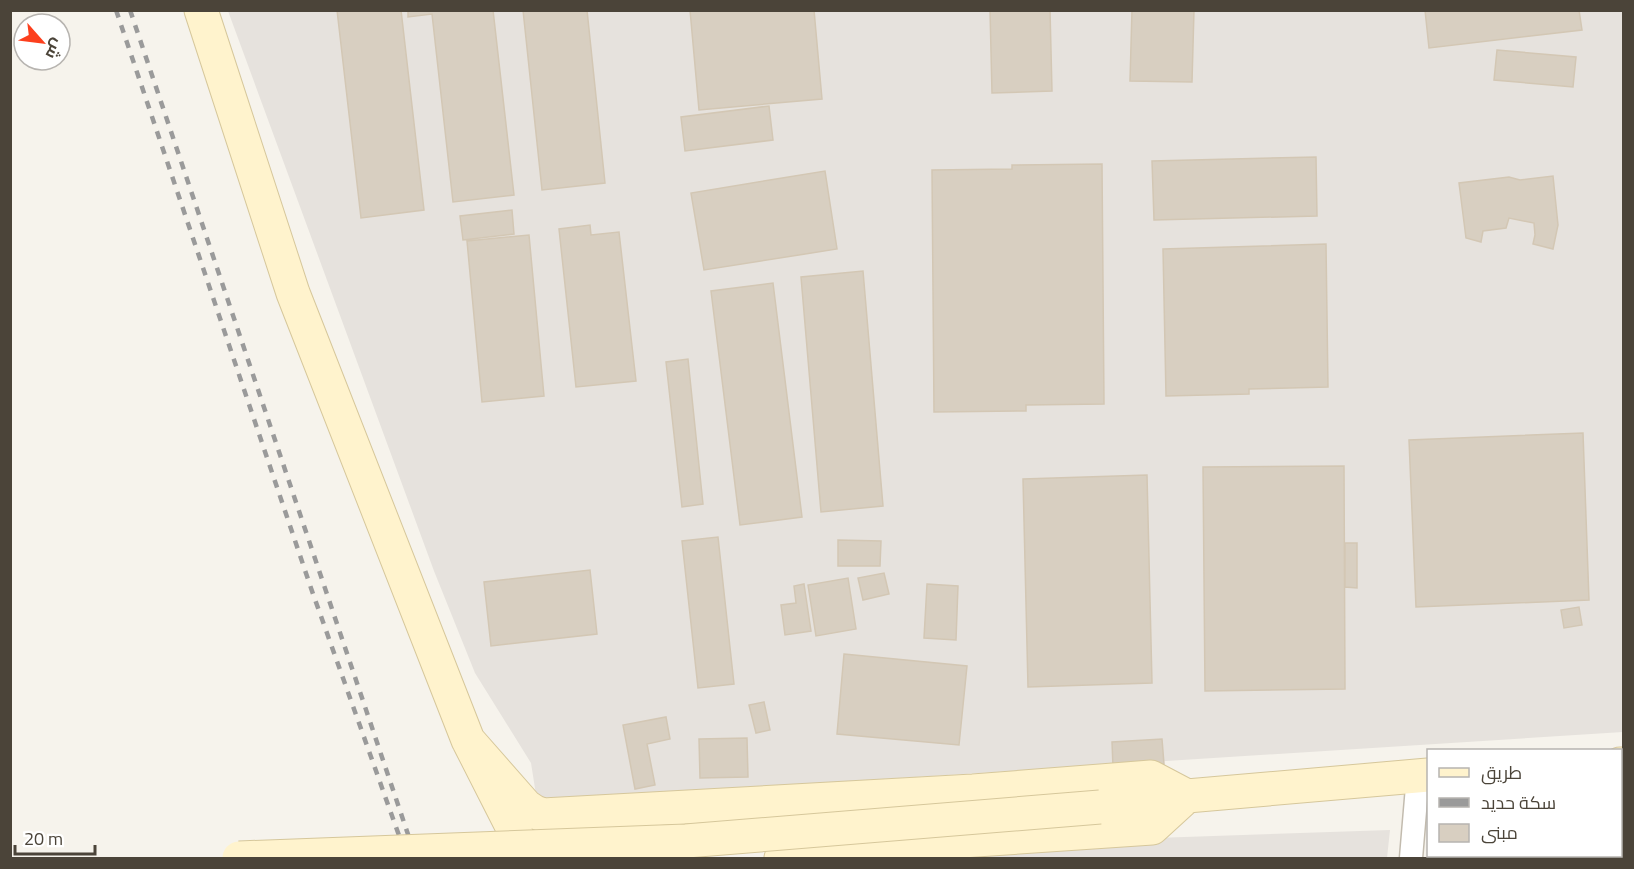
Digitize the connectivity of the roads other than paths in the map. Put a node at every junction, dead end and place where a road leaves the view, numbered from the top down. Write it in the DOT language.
graph roads {
  1 [pos="201,10"];
  2 [pos="468,740"];
  3 [pos="1423,775"];
  4 [pos="1187,796"];
  5 [pos="239,858"];
  6 [pos="528,858"];
  7 [pos="782,858"];
  8 [pos="1411,858"];
  1 -- 2 [label="main road"];
  2 -- 4 [label="main road"];
  2 -- 6 [label="main road"];
  3 -- 4 [label="main road"];
  3 -- 8 [label="street"];
  4 -- 5 [label="main road, bridge"];
  4 -- 7 [label="main road"];
}
